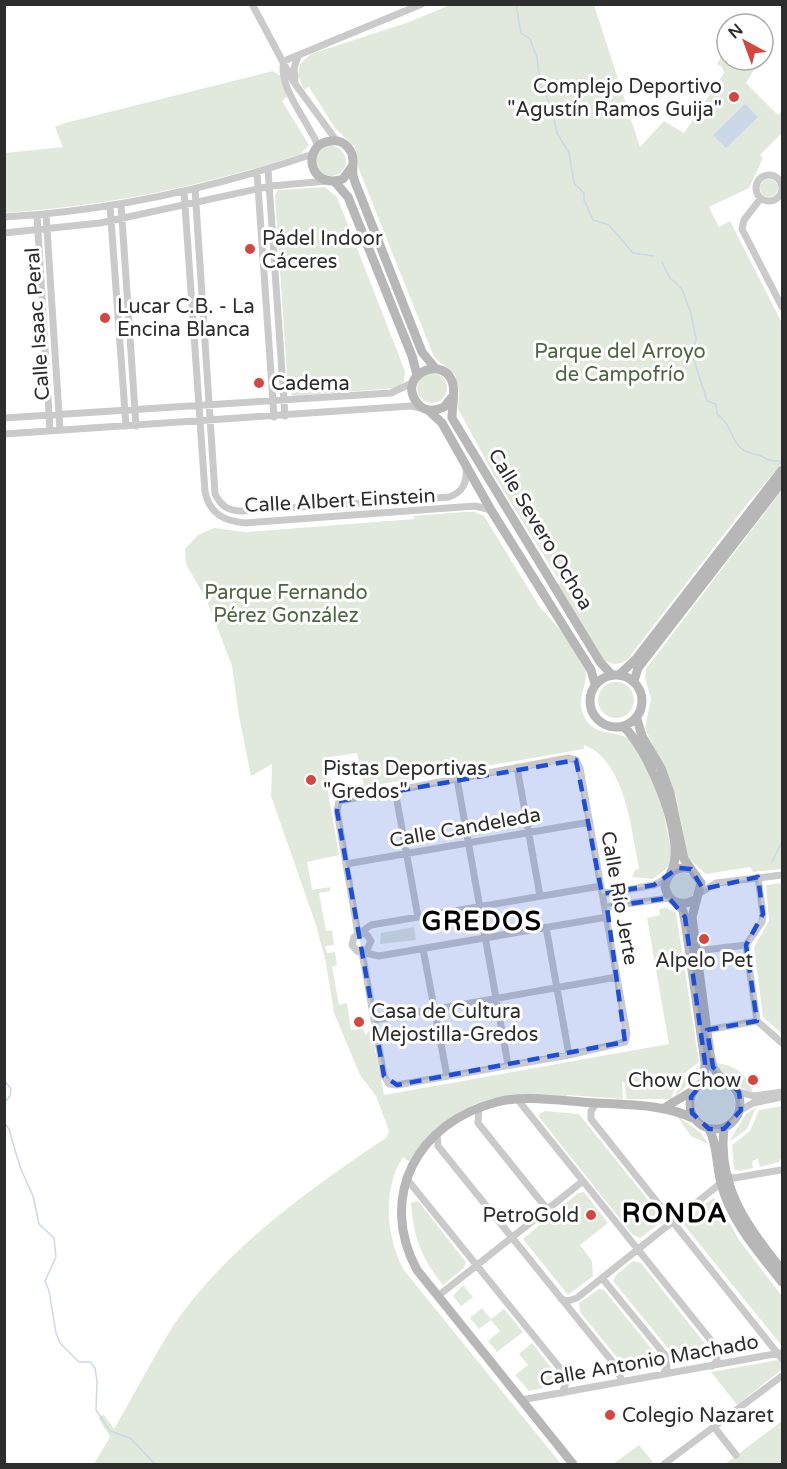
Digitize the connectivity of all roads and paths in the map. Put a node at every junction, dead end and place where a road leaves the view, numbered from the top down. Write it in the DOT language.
graph roads {
  1 [pos="252,4"];
  2 [pos="422,4"];
  3 [pos="410,7"];
  4 [pos="298,56"];
  5 [pos="284,62"];
  6 [pos="298,88"];
  7 [pos="290,93"];
  8 [pos="336,140"];
  9 [pos="315,150"];
  10 [pos="353,165"];
  11 [pos="268,169"];
  12 [pos="257,172"];
  13 [pos="781,180"];
  14 [pos="331,182"];
  15 [pos="271,186"];
  16 [pos="195,189"];
  17 [pos="258,190"];
  18 [pos="184,191"];
  19 [pos="761,198"];
  20 [pos="781,199"];
  21 [pos="121,204"];
  22 [pos="197,204"];
  23 [pos="110,206"];
  24 [pos="187,206"];
  25 [pos="46,214"];
  26 [pos="37,215"];
  27 [pos="4,217"];
  28 [pos="122,219"];
  29 [pos="112,221"];
  30 [pos="37,230"];
  31 [pos="47,230"];
  32 [pos="4,233"];
  33 [pos="783,307"];
  34 [pos="435,368"];
  35 [pos="414,379"];
  36 [pos="452,397"];
  37 [pos="284,400"];
  38 [pos="273,401"];
  39 [pos="197,405"];
  40 [pos="209,405"];
  41 [pos="134,409"];
  42 [pos="425,409"];
  43 [pos="126,410"];
  44 [pos="49,416"];
  45 [pos="60,416"];
  46 [pos="285,416"];
  47 [pos="274,417"];
  48 [pos="4,418"];
  49 [pos="200,421"];
  50 [pos="211,421"];
  51 [pos="126,426"];
  52 [pos="136,426"];
  53 [pos="60,430"];
  54 [pos="50,431"];
  55 [pos="4,434"];
  56 [pos="466,466"];
  57 [pos="783,470"];
  58 [pos="783,482"];
  59 [pos="491,510"];
  60 [pos="616,675"];
  61 [pos="634,681"];
  62 [pos="595,684"];
  63 [pos="637,718"];
  64 [pos="623,726"];
  65 [pos="517,767"];
  66 [pos="457,778"];
  67 [pos="395,790"];
  68 [pos="590,822"];
  69 [pos="529,833"];
  70 [pos="468,843"];
  71 [pos="407,854"];
  72 [pos="346,864"];
  73 [pos="691,869"];
  74 [pos="669,875"];
  75 [pos="783,875"];
  76 [pos="699,877"];
  77 [pos="758,877"];
  78 [pos="716,883"];
  79 [pos="601,888"];
  80 [pos="540,896"];
  81 [pos="698,896"];
  82 [pos="669,898"];
  83 [pos="678,904"];
  84 [pos="480,907"];
  85 [pos="606,913"];
  86 [pos="418,917"];
  87 [pos="546,927"];
  88 [pos="360,933"];
  89 [pos="486,938"];
  90 [pos="746,945"];
  91 [pos="423,949"];
  92 [pos="696,951"];
  93 [pos="364,952"];
  94 [pos="617,977"];
  95 [pos="557,988"];
  96 [pos="496,998"];
  97 [pos="435,1009"];
  98 [pos="374,1020"];
  99 [pos="757,1021"];
  100 [pos="707,1029"];
  101 [pos="783,1043"];
  102 [pos="569,1055"];
  103 [pos="508,1065"];
  104 [pos="447,1076"];
  105 [pos="704,1081"];
  106 [pos="723,1081"];
  107 [pos="694,1090"];
  108 [pos="739,1092"];
  109 [pos="783,1092"];
  110 [pos="783,1098"];
  111 [pos="518,1100"];
  112 [pos="597,1103"];
  113 [pos="479,1108"];
  114 [pos="664,1108"];
  115 [pos="741,1110"];
  116 [pos="695,1119"];
  117 [pos="709,1129"];
  118 [pos="724,1129"];
  119 [pos="437,1133"];
  120 [pos="782,1169"];
  121 [pos="406,1178"];
  122 [pos="724,1179"];
  123 [pos="783,1179"];
  124 [pos="582,1181"];
  125 [pos="418,1192"];
  126 [pos="402,1199"];
  127 [pos="547,1209"];
  128 [pos="673,1222"];
  129 [pos="512,1237"];
  130 [pos="638,1249"];
  131 [pos="477,1265"];
  132 [pos="783,1270"];
  133 [pos="602,1278"];
  134 [pos="783,1282"];
  135 [pos="438,1296"];
  136 [pos="561,1299"];
  137 [pos="781,1355"];
  138 [pos="712,1366"];
  139 [pos="663,1374"];
  140 [pos="783,1376"];
  141 [pos="622,1381"];
  142 [pos="562,1393"];
  143 [pos="521,1400"];
  144 [pos="714,1427"];
  145 [pos="736,1455"];
  146 [pos="573,1464"];
  147 [pos="664,1464"];
  1 -- 5 [label="street"];
  2 -- 3 [label="street"];
  3 -- 4 [label="street"];
  4 -- 5 [label="street"];
  4 -- 6 [label="street"];
  5 -- 6 [label="street"];
  5 -- 7 [label="street"];
  6 -- 7 [label="street"];
  6 -- 8 [label="street"];
  7 -- 9 [label="street"];
  8 -- 9 [label="main road"];
  8 -- 10 [label="main road"];
  9 -- 11 [label="street"];
  9 -- 14 [label="main road"];
  10 -- 14 [label="main road"];
  10 -- 34 [label="main road"];
  11 -- 12 [label="street"];
  11 -- 15 [label="street"];
  12 -- 16 [label="street"];
  12 -- 17 [label="street"];
  13 -- 19 [label="street"];
  13 -- 20 [label="street"];
  14 -- 15 [label="street"];
  14 -- 35 [label="main road"];
  15 -- 17 [label="street"];
  15 -- 37 [label="street"];
  16 -- 18 [label="street"];
  16 -- 22 [label="street"];
  17 -- 22 [label="street"];
  17 -- 38 [label="street"];
  18 -- 21 [label="street"];
  18 -- 24 [label="street, Calle Albert Einstein"];
  19 -- 20 [label="street"];
  19 -- 33 [label="street"];
  21 -- 23 [label="street"];
  21 -- 28 [label="street"];
  22 -- 24 [label="street"];
  22 -- 40 [label="street"];
  23 -- 25 [label="street"];
  23 -- 29 [label="street"];
  24 -- 28 [label="street"];
  24 -- 39 [label="street, Calle Albert Einstein"];
  25 -- 26 [label="street"];
  25 -- 31 [label="street, Calle Isaac Peral"];
  26 -- 27 [label="street"];
  26 -- 30 [label="street, Calle Isaac Peral"];
  28 -- 29 [label="street"];
  28 -- 41 [label="street"];
  29 -- 31 [label="street"];
  29 -- 43 [label="street"];
  30 -- 31 [label="street"];
  30 -- 32 [label="street"];
  30 -- 44 [label="street, Calle Isaac Peral"];
  31 -- 45 [label="street, Calle Isaac Peral"];
  34 -- 35 [label="main road"];
  34 -- 36 [label="main road"];
  35 -- 37 [label="street"];
  35 -- 42 [label="main road"];
  36 -- 42 [label="main road"];
  36 -- 60 [label="main road, Calle Severo Ochoa"];
  37 -- 38 [label="street"];
  37 -- 46 [label="street"];
  38 -- 40 [label="street"];
  38 -- 47 [label="street"];
  39 -- 40 [label="street"];
  39 -- 41 [label="street"];
  39 -- 49 [label="street, Calle Albert Einstein"];
  40 -- 50 [label="street"];
  41 -- 43 [label="street"];
  41 -- 52 [label="street"];
  42 -- 46 [label="street"];
  42 -- 56 [label="main road, Calle Severo Ochoa"];
  43 -- 45 [label="street"];
  43 -- 51 [label="street"];
  44 -- 45 [label="street"];
  44 -- 48 [label="street"];
  44 -- 54 [label="street, Calle Isaac Peral"];
  45 -- 53 [label="street, Calle Isaac Peral"];
  46 -- 47 [label="street"];
  47 -- 50 [label="street"];
  49 -- 50 [label="street"];
  49 -- 52 [label="street"];
  49 -- 59 [label="street, Calle Albert Einstein"];
  50 -- 56 [label="street, Calle Albert Einstein"];
  51 -- 52 [label="street"];
  51 -- 53 [label="street"];
  53 -- 54 [label="street"];
  54 -- 55 [label="street"];
  56 -- 59 [label="main road, Calle Severo Ochoa"];
  57 -- 60 [label="main road"];
  58 -- 61 [label="main road"];
  59 -- 62 [label="main road, Calle Severo Ochoa"];
  60 -- 61 [label="main road"];
  60 -- 62 [label="main road"];
  61 -- 63 [label="main road"];
  62 -- 64 [label="main road"];
  63 -- 64 [label="main road"];
  63 -- 73 [label="main road"];
  64 -- 74 [label="main road"];
  65 -- 66 [label="street"];
  65 -- 68 [label="street, Calle Río Jerte"];
  65 -- 69 [label="street"];
  66 -- 67 [label="street"];
  66 -- 70 [label="street"];
  67 -- 71 [label="street"];
  67 -- 72 [label="street"];
  68 -- 69 [label="street, Calle Candeleda"];
  68 -- 79 [label="street, Calle Río Jerte"];
  69 -- 70 [label="street, Calle Candeleda"];
  69 -- 80 [label="street"];
  70 -- 71 [label="street, Calle Candeleda"];
  70 -- 84 [label="street"];
  71 -- 72 [label="street, Calle Candeleda"];
  71 -- 86 [label="street"];
  72 -- 88 [label="street"];
  73 -- 74 [label="main road"];
  73 -- 76 [label="main road"];
  74 -- 79 [label="street"];
  74 -- 82 [label="main road"];
  75 -- 77 [label="street"];
  76 -- 78 [label="street"];
  76 -- 81 [label="main road"];
  77 -- 78 [label="street"];
  77 -- 90 [label="street"];
  78 -- 81 [label="street"];
  79 -- 80 [label="street"];
  79 -- 85 [label="street, Calle Río Jerte"];
  80 -- 84 [label="street"];
  81 -- 83 [label="main road"];
  81 -- 92 [label="main road"];
  82 -- 83 [label="main road"];
  82 -- 85 [label="street"];
  83 -- 105 [label="main road"];
  84 -- 86 [label="street"];
  84 -- 89 [label="street"];
  85 -- 87 [label="street"];
  85 -- 94 [label="street, Calle Río Jerte"];
  86 -- 88 [label="street"];
  87 -- 89 [label="street"];
  87 -- 95 [label="street"];
  88 -- 93 [label="street"];
  88 -- 93 [label="street"];
  89 -- 91 [label="street"];
  89 -- 96 [label="street"];
  90 -- 92 [label="street"];
  90 -- 99 [label="street"];
  91 -- 93 [label="street"];
  91 -- 97 [label="street"];
  92 -- 100 [label="main road"];
  93 -- 98 [label="street"];
  94 -- 95 [label="street"];
  94 -- 102 [label="street, Calle Río Jerte"];
  95 -- 96 [label="street"];
  95 -- 102 [label="street"];
  96 -- 97 [label="street"];
  96 -- 103 [label="street"];
  97 -- 98 [label="street"];
  97 -- 104 [label="street"];
  98 -- 104 [label="street"];
  99 -- 100 [label="street"];
  99 -- 101 [label="street"];
  100 -- 106 [label="main road"];
  102 -- 103 [label="street"];
  103 -- 104 [label="street"];
  105 -- 106 [label="main road"];
  105 -- 107 [label="main road"];
  106 -- 108 [label="main road"];
  107 -- 114 [label="main road"];
  107 -- 116 [label="main road"];
  108 -- 109 [label="street"];
  108 -- 115 [label="main road"];
  110 -- 115 [label="street"];
  111 -- 112 [label="main road"];
  111 -- 113 [label="main road"];
  111 -- 124 [label="street"];
  112 -- 114 [label="main road"];
  112 -- 128 [label="street"];
  113 -- 119 [label="main road"];
  113 -- 127 [label="street"];
  114 -- 116 [label="main road"];
  115 -- 118 [label="main road"];
  116 -- 117 [label="main road"];
  117 -- 118 [label="main road"];
  117 -- 122 [label="main road"];
  118 -- 122 [label="main road"];
  119 -- 121 [label="main road"];
  119 -- 129 [label="street"];
  120 -- 122 [label="street"];
  120 -- 123 [label="street"];
  121 -- 125 [label="street"];
  121 -- 126 [label="main road"];
  122 -- 128 [label="street"];
  122 -- 132 [label="main road"];
  122 -- 134 [label="main road"];
  124 -- 127 [label="street"];
  124 -- 130 [label="street"];
  125 -- 126 [label="street"];
  125 -- 131 [label="street"];
  126 -- 135 [label="main road"];
  127 -- 129 [label="street"];
  128 -- 130 [label="street"];
  128 -- 137 [label="street"];
  129 -- 131 [label="street"];
  129 -- 136 [label="street"];
  130 -- 133 [label="street"];
  130 -- 138 [label="street"];
  131 -- 135 [label="street"];
  131 -- 142 [label="street"];
  133 -- 136 [label="street"];
  133 -- 139 [label="street"];
  135 -- 143 [label="main road"];
  136 -- 141 [label="street"];
  137 -- 138 [label="street, Calle Antonio Machado"];
  138 -- 139 [label="street, Calle Antonio Machado"];
  139 -- 141 [label="street, Calle Antonio Machado"];
  140 -- 144 [label="street"];
  141 -- 142 [label="street, Calle Antonio Machado"];
  142 -- 143 [label="street, Calle Antonio Machado"];
  143 -- 146 [label="main road"];
  144 -- 145 [label="street"];
  144 -- 147 [label="street"];
}
